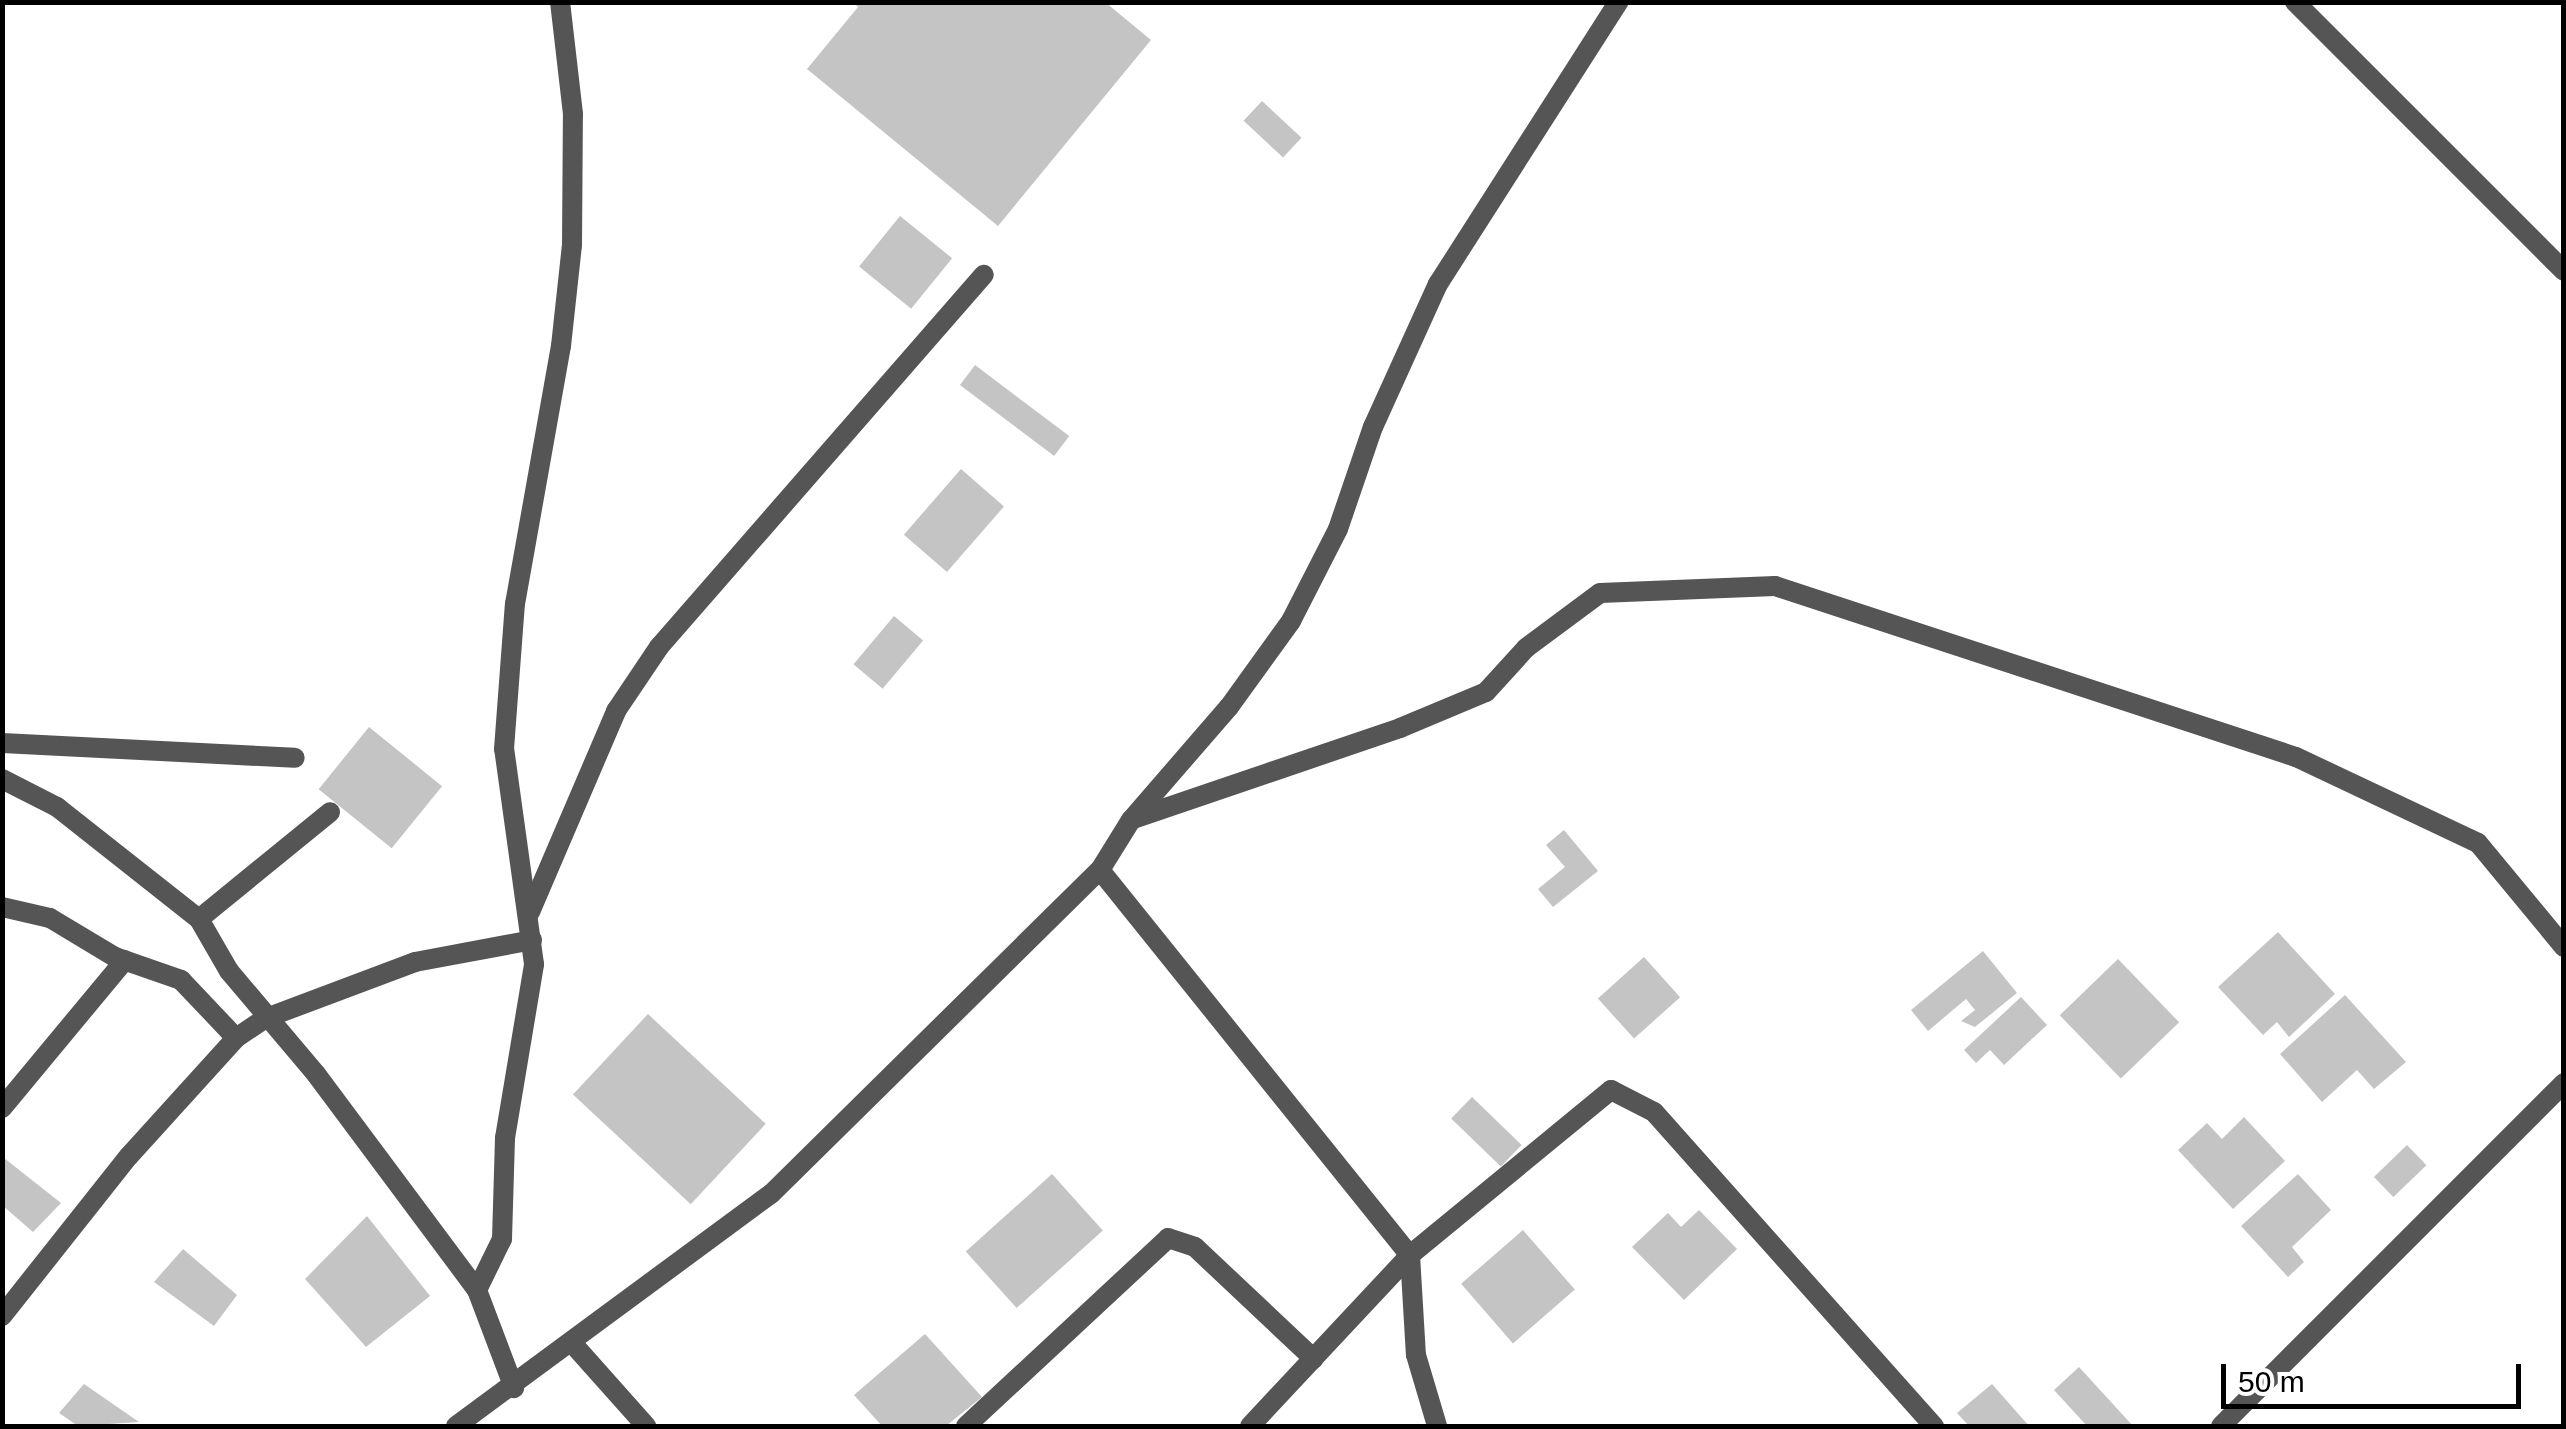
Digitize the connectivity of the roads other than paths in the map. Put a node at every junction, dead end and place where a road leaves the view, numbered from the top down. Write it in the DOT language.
graph roads {
  1 [pos="560,2"];
  2 [pos="1618,2"];
  3 [pos="2295,2"];
  4 [pos="2564,270"];
  5 [pos="984,275"];
  6 [pos="2,744"];
  7 [pos="295,758"];
  8 [pos="2,779"];
  9 [pos="330,812"];
  10 [pos="1131,820"];
  11 [pos="1100,870"];
  12 [pos="2,906"];
  13 [pos="530,912"];
  14 [pos="199,918"];
  15 [pos="532,940"];
  16 [pos="2564,947"];
  17 [pos="126,960"];
  18 [pos="266,1018"];
  19 [pos="236,1038"];
  20 [pos="2564,1082"];
  21 [pos="2,1108"];
  22 [pos="1410,1255"];
  23 [pos="477,1290"];
  24 [pos="2,1316"];
  25 [pos="573,1344"];
  26 [pos="1314,1359"];
  27 [pos="514,1388"];
  28 [pos="456,1426"];
  29 [pos="646,1426"];
  30 [pos="966,1426"];
  31 [pos="1250,1426"];
  32 [pos="1438,1426"];
  33 [pos="1934,1426"];
  34 [pos="2220,1426"];
  1 -- 13 [label="street"];
  2 -- 10 [label="street"];
  3 -- 4 [label="street"];
  5 -- 13 [label="street"];
  6 -- 7 [label="street"];
  8 -- 14 [label="street"];
  9 -- 14 [label="street"];
  10 -- 11 [label="street"];
  10 -- 16 [label="street"];
  11 -- 22 [label="street"];
  11 -- 25 [label="street"];
  12 -- 17 [label="street"];
  13 -- 15 [label="street"];
  14 -- 18 [label="street"];
  15 -- 18 [label="street"];
  15 -- 23 [label="street"];
  17 -- 19 [label="street"];
  17 -- 21 [label="street"];
  18 -- 19 [label="street"];
  18 -- 23 [label="street"];
  19 -- 24 [label="street"];
  20 -- 34 [label="street"];
  22 -- 26 [label="street"];
  22 -- 32 [label="street"];
  22 -- 33 [label="street"];
  23 -- 27 [label="street"];
  25 -- 27 [label="street"];
  25 -- 29 [label="street"];
  26 -- 30 [label="street"];
  26 -- 31 [label="street"];
  27 -- 28 [label="street"];
}
